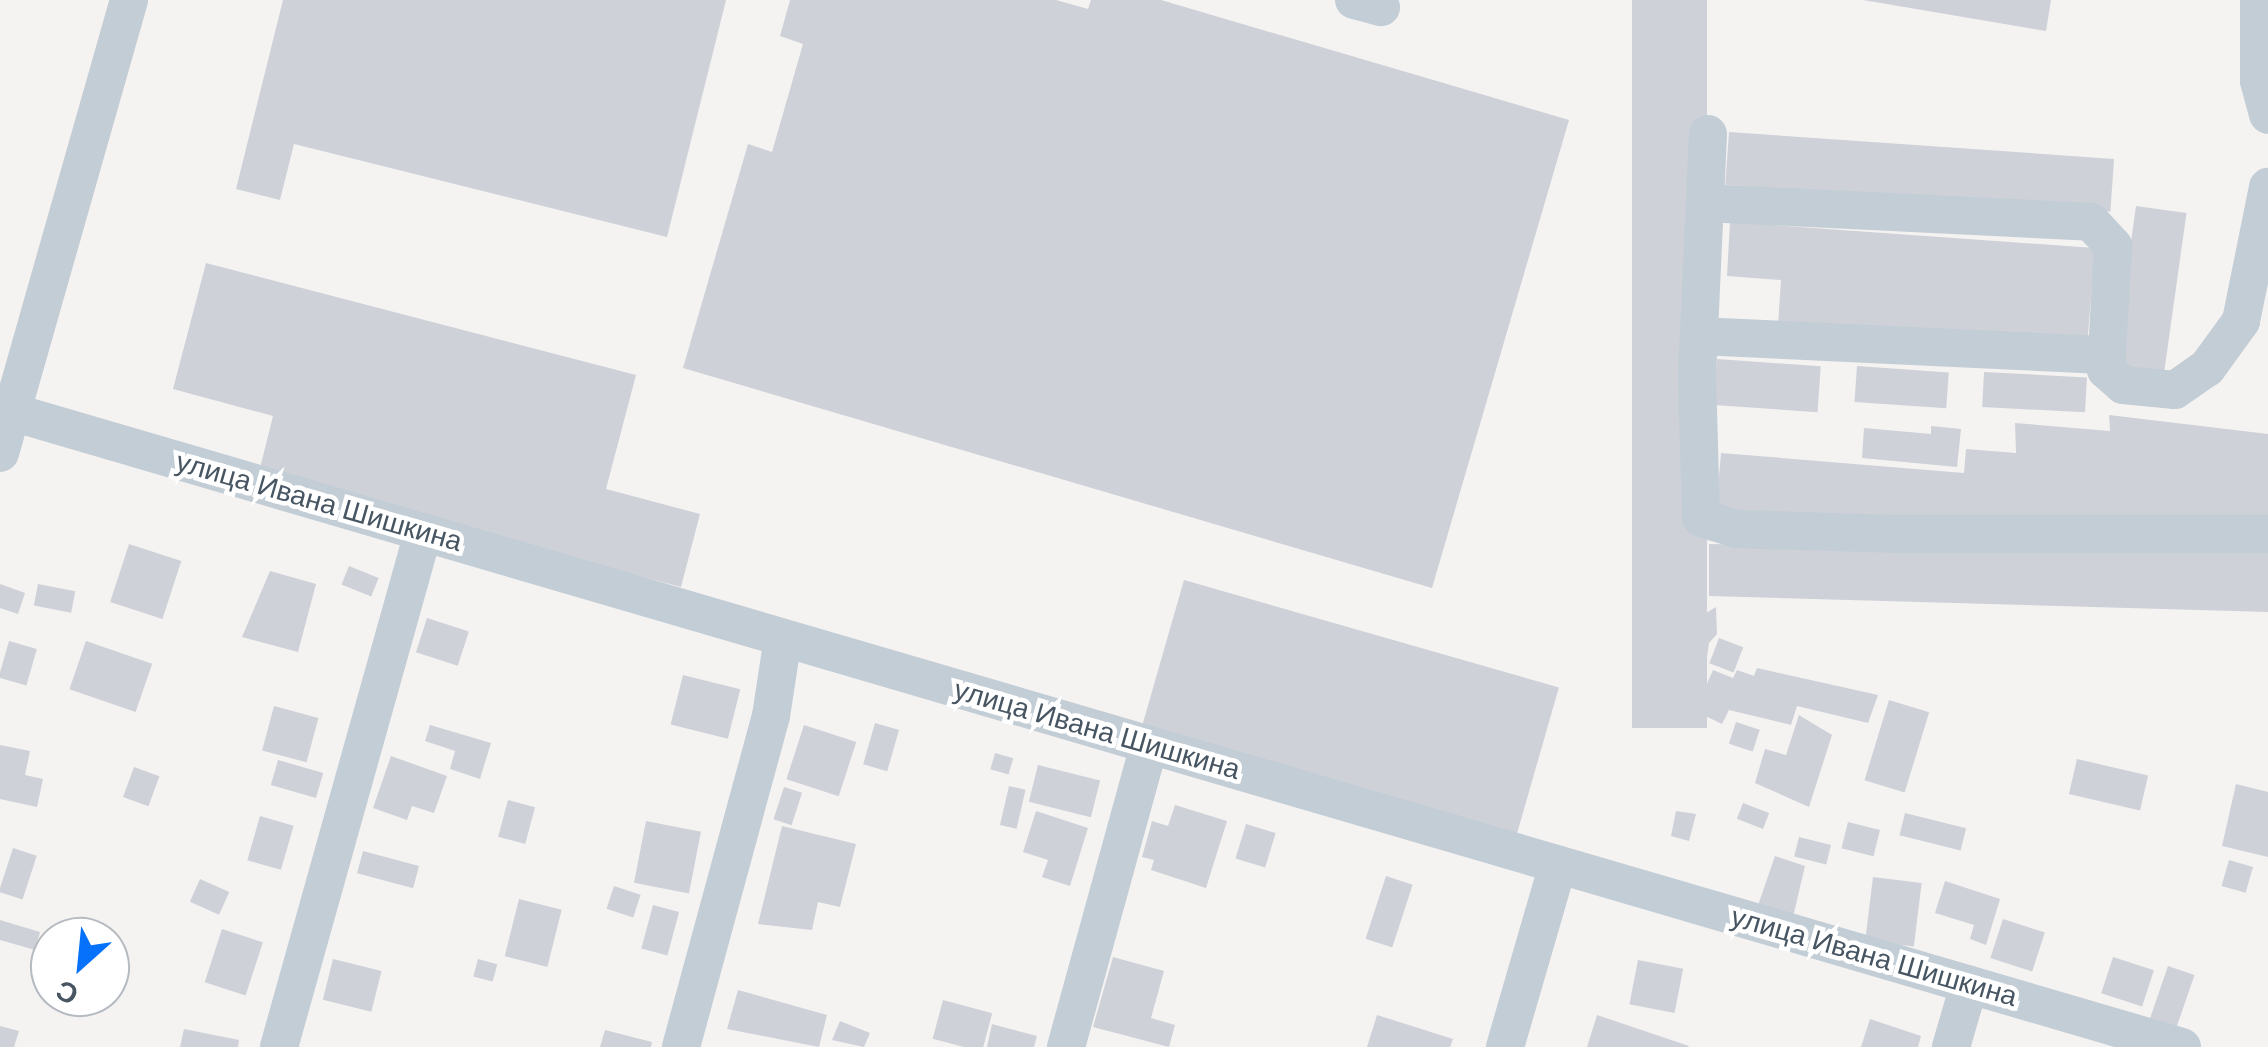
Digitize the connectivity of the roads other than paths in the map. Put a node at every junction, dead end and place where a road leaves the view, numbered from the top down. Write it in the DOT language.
graph roads {
  1 [pos="129,0"];
  2 [pos="2259,0"];
  3 [pos="2268,116"];
  4 [pos="1708,134"];
  5 [pos="2268,187"];
  6 [pos="1705,203"];
  7 [pos="1699,336"];
  8 [pos="2103,354"];
  9 [pos="12,412"];
  10 [pos="0,452"];
  11 [pos="422,532"];
  12 [pos="2268,534"];
  13 [pos="783,638"];
  14 [pos="1149,745"];
  15 [pos="1558,865"];
  16 [pos="1969,985"];
  17 [pos="279,1047"];
  18 [pos="681,1047"];
  19 [pos="1066,1047"];
  20 [pos="1505,1047"];
  21 [pos="1951,1047"];
  22 [pos="2182,1047"];
  1 -- 9 [label="street"];
  2 -- 3 [label="street"];
  4 -- 6 [label="street"];
  5 -- 8 [label="street"];
  6 -- 7 [label="street"];
  6 -- 8 [label="street"];
  7 -- 8 [label="street"];
  7 -- 12 [label="street"];
  9 -- 10 [label="street"];
  9 -- 11 [label="street, улица Ивана Шишкина"];
  11 -- 13 [label="street, улица Ивана Шишкина"];
  11 -- 17 [label="street"];
  13 -- 14 [label="street, улица Ивана Шишкина"];
  13 -- 18 [label="street"];
  14 -- 15 [label="street, улица Ивана Шишкина"];
  14 -- 19 [label="street"];
  15 -- 16 [label="street, улица Ивана Шишкина"];
  15 -- 20 [label="street"];
  16 -- 21 [label="street"];
  16 -- 22 [label="street, улица Ивана Шишкина"];
}
